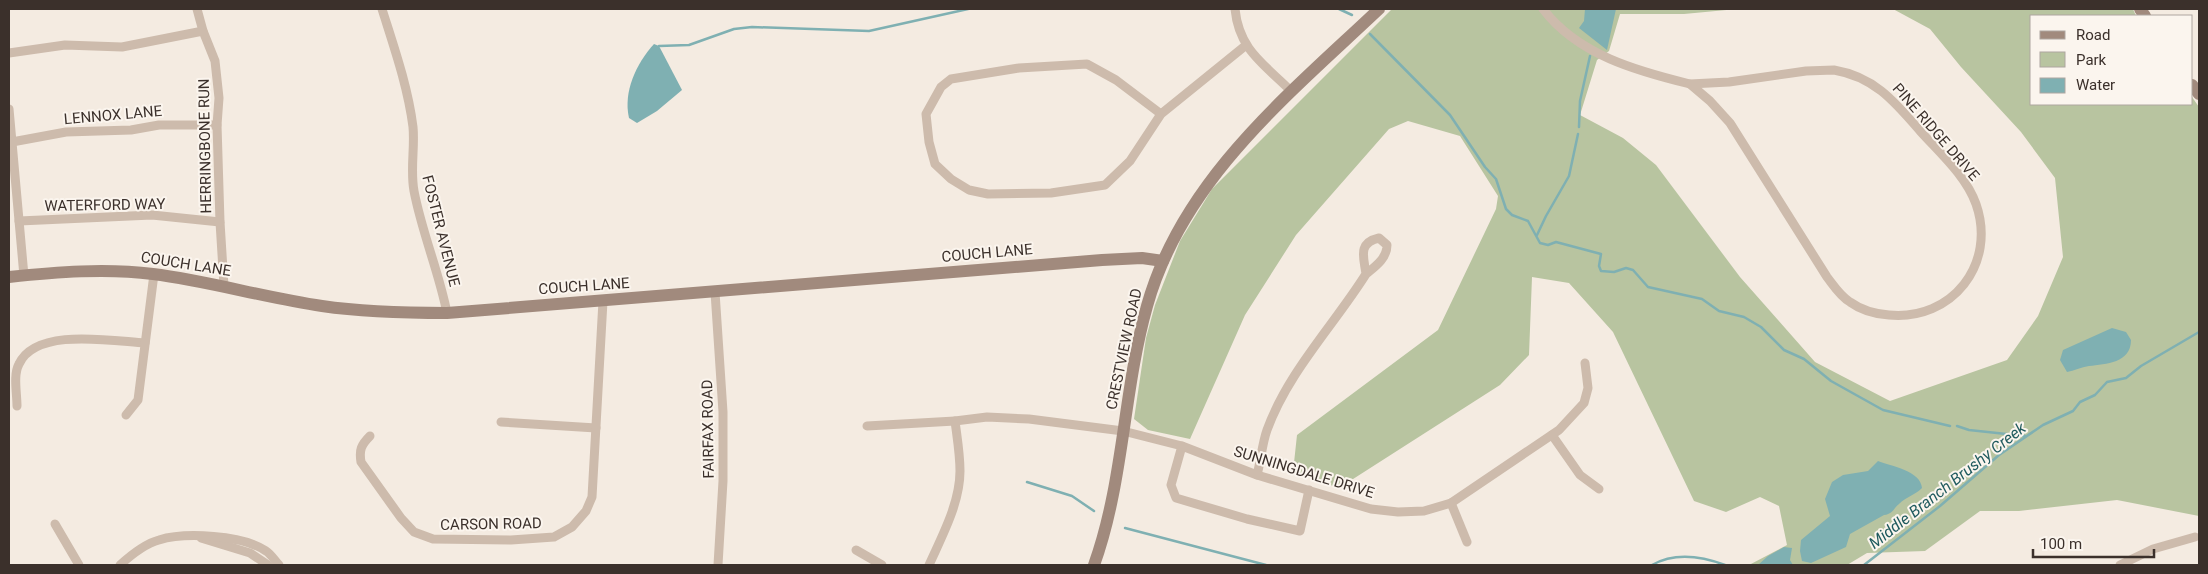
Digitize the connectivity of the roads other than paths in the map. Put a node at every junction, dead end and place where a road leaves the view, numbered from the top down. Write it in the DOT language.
graph roads {
  1 [pos="197,9"];
  2 [pos="382,9"];
  3 [pos="1235,9"];
  4 [pos="1379,9"];
  5 [pos="1543,9"];
  6 [pos="203,31"];
  7 [pos="1245,46"];
  8 [pos="9,53"];
  9 [pos="1690,84"];
  10 [pos="1291,92"];
  11 [pos="9,109"];
  12 [pos="1161,114"];
  13 [pos="218,125"];
  14 [pos="12,142"];
  15 [pos="19,221"];
  16 [pos="220,222"];
  17 [pos="1163,261"];
  18 [pos="154,274"];
  19 [pos="1366,274"];
  20 [pos="24,276"];
  21 [pos="9,277"];
  22 [pos="224,286"];
  23 [pos="715,292"];
  24 [pos="603,301"];
  25 [pos="447,313"];
  26 [pos="145,343"];
  27 [pos="1585,362"];
  28 [pos="17,406"];
  29 [pos="126,415"];
  30 [pos="955,421"];
  31 [pos="501,422"];
  32 [pos="867,426"];
  33 [pos="596,428"];
  34 [pos="1123,432"];
  35 [pos="1552,435"];
  36 [pos="370,436"];
  37 [pos="1182,446"];
  38 [pos="1258,475"];
  39 [pos="1598,489"];
  40 [pos="1309,490"];
  41 [pos="1451,503"];
  42 [pos="55,524"];
  43 [pos="196,536"];
  44 [pos="2195,537"];
  45 [pos="1468,542"];
  46 [pos="856,550"];
  47 [pos="79,565"];
  48 [pos="120,565"];
  49 [pos="268,565"];
  50 [pos="279,565"];
  51 [pos="718,565"];
  52 [pos="882,565"];
  53 [pos="929,565"];
  54 [pos="1094,565"];
  55 [pos="2120,565"];
  1 -- 6 [label="street, HERRINGBONE RUN"];
  2 -- 25 [label="street, FOSTER AVENUE"];
  3 -- 7 [label="street"];
  4 -- 10 [label="street, CRESTVIEW ROAD"];
  5 -- 9 [label="street, PINE RIDGE DRIVE"];
  6 -- 8 [label="street"];
  6 -- 13 [label="street, HERRINGBONE RUN"];
  7 -- 10 [label="street"];
  7 -- 12 [label="street"];
  9 -- 9 [label="street, PINE RIDGE DRIVE"];
  10 -- 17 [label="street, CRESTVIEW ROAD"];
  11 -- 14 [label="street"];
  12 -- 12 [label="street"];
  13 -- 14 [label="street, LENNOX LANE"];
  13 -- 16 [label="street, HERRINGBONE RUN"];
  14 -- 15 [label="street"];
  15 -- 16 [label="street, WATERFORD WAY"];
  15 -- 20 [label="street"];
  16 -- 22 [label="street, HERRINGBONE RUN"];
  17 -- 23 [label="street, COUCH LANE"];
  17 -- 34 [label="street, CRESTVIEW ROAD"];
  18 -- 20 [label="street, COUCH LANE"];
  18 -- 22 [label="street, COUCH LANE"];
  18 -- 26 [label="street"];
  19 -- 38 [label="street"];
  20 -- 21 [label="street, COUCH LANE"];
  22 -- 25 [label="street, COUCH LANE"];
  23 -- 24 [label="street, COUCH LANE"];
  23 -- 51 [label="street, FAIRFAX ROAD"];
  24 -- 25 [label="street, COUCH LANE"];
  24 -- 33 [label="street, CARSON ROAD"];
  26 -- 28 [label="street"];
  26 -- 29 [label="street"];
  27 -- 35 [label="street, SUNNINGDALE DRIVE"];
  30 -- 32 [label="street, SUNNINGDALE DRIVE"];
  30 -- 34 [label="street, SUNNINGDALE DRIVE"];
  30 -- 53 [label="street"];
  31 -- 33 [label="street"];
  33 -- 36 [label="street, CARSON ROAD"];
  34 -- 37 [label="street, SUNNINGDALE DRIVE"];
  34 -- 54 [label="street, CRESTVIEW ROAD"];
  35 -- 39 [label="street"];
  35 -- 41 [label="street, SUNNINGDALE DRIVE"];
  37 -- 38 [label="street, SUNNINGDALE DRIVE"];
  37 -- 40 [label="street"];
  38 -- 40 [label="street, SUNNINGDALE DRIVE"];
  40 -- 41 [label="street, SUNNINGDALE DRIVE"];
  41 -- 45 [label="street"];
  42 -- 47 [label="street"];
  43 -- 48 [label="street"];
  43 -- 49 [label="street"];
  43 -- 50 [label="street"];
  44 -- 55 [label="street"];
  46 -- 52 [label="street"];
}
